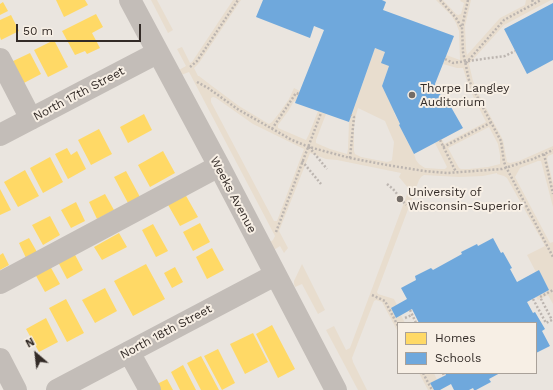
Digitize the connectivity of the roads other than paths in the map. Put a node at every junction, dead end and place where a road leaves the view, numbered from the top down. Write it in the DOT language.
graph roads {
  1 [pos="130,0"];
  2 [pos="157,53"];
  3 [pos="0,59"];
  4 [pos="31,119"];
  5 [pos="0,135"];
  6 [pos="219,166"];
  7 [pos="275,275"];
  8 [pos="0,283"];
  9 [pos="129,352"];
  10 [pos="0,359"];
  11 [pos="16,390"];
  12 [pos="57,390"];
  13 [pos="150,390"];
  14 [pos="335,390"];
  1 -- 2 [label="street, Weeks Avenue"];
  2 -- 4 [label="street, North 17th Street"];
  2 -- 6 [label="street, Weeks Avenue"];
  3 -- 4 [label="street"];
  4 -- 5 [label="street, North 17th Street"];
  6 -- 7 [label="street, Weeks Avenue"];
  6 -- 8 [label="street"];
  7 -- 9 [label="street, North 18th Street"];
  7 -- 14 [label="street, Weeks Avenue"];
  9 -- 12 [label="street, North 18th Street"];
  9 -- 13 [label="street"];
  10 -- 11 [label="street"];
}
